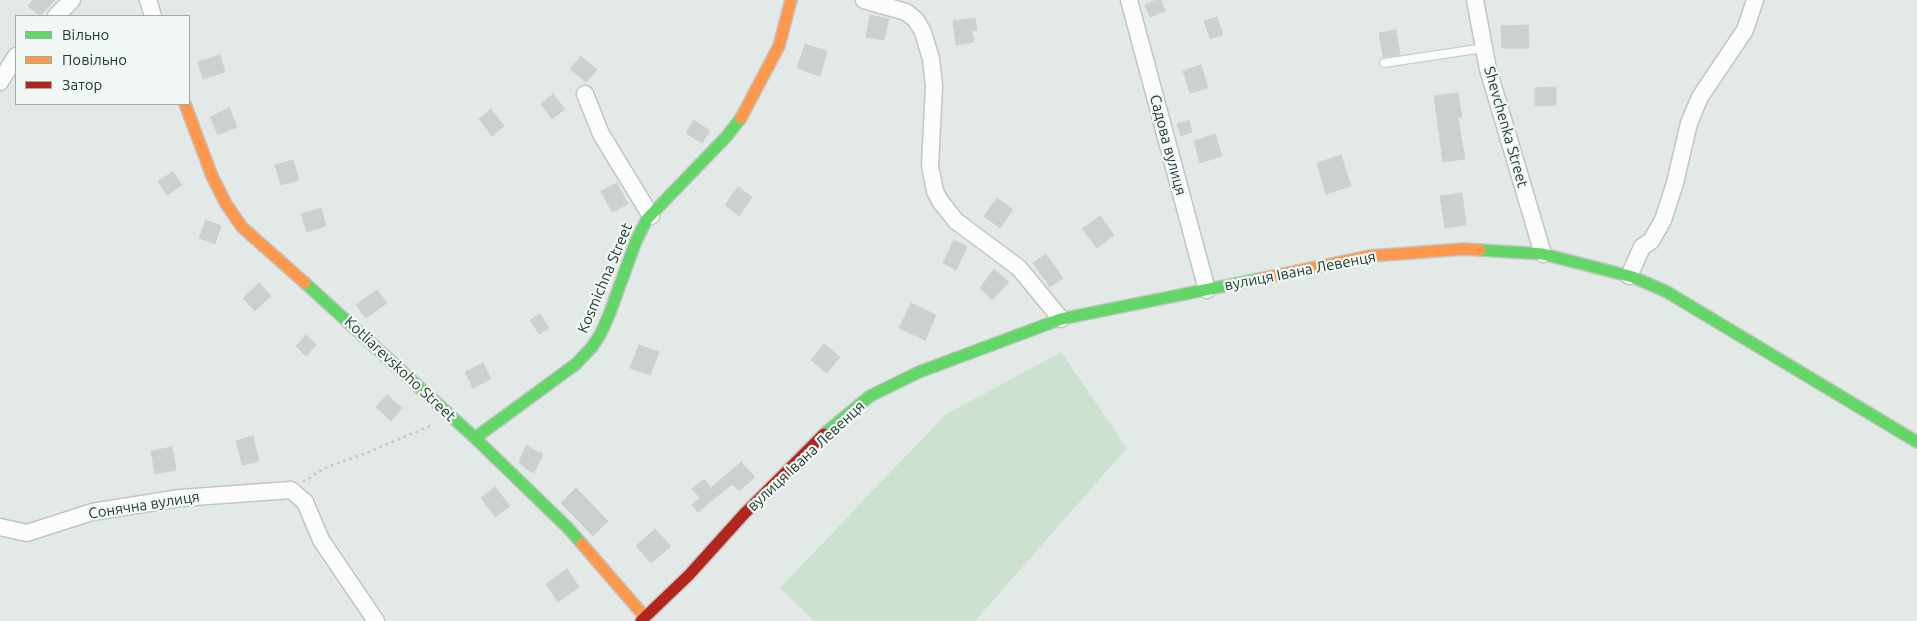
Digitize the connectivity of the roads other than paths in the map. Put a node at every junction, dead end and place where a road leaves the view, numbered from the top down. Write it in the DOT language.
graph roads {
  1 [pos="72,0"];
  2 [pos="148,0"];
  3 [pos="791,0"];
  4 [pos="864,0"];
  5 [pos="1129,0"];
  6 [pos="1475,0"];
  7 [pos="1755,0"];
  8 [pos="57,15"];
  9 [pos="153,15"];
  10 [pos="1484,48"];
  11 [pos="15,58"];
  12 [pos="1384,63"];
  13 [pos="0,82"];
  14 [pos="584,94"];
  15 [pos="185,105"];
  16 [pos="651,216"];
  17 [pos="1543,254"];
  18 [pos="1629,276"];
  19 [pos="1206,290"];
  20 [pos="1060,319"];
  21 [pos="475,438"];
  22 [pos="1917,442"];
  23 [pos="0,527"];
  24 [pos="643,619"];
  25 [pos="376,621"];
  1 -- 8 [label="street"];
  2 -- 9 [label="street"];
  3 -- 16 [label="street, Kosmichna Street"];
  4 -- 20 [label="street"];
  5 -- 19 [label="street, Садова вулиця"];
  6 -- 10 [label="street, Shevchenka Street"];
  7 -- 18 [label="street"];
  10 -- 12 [label="lane"];
  10 -- 17 [label="street, Shevchenka Street"];
  11 -- 13 [label="street"];
  14 -- 16 [label="street"];
  15 -- 21 [label="street, Kotliarevskoho Street"];
  16 -- 21 [label="street, Kosmichna Street"];
  17 -- 18 [label="street, вулиця Івана Левенця"];
  17 -- 19 [label="street, вулиця Івана Левенця"];
  18 -- 22 [label="street, вулиця Івана Левенця"];
  19 -- 20 [label="street, вулиця Івана Левенця"];
  20 -- 24 [label="street, вулиця Івана Левенця"];
  21 -- 24 [label="street, Kotliarevskoho Street"];
  23 -- 25 [label="street, Сонячна вулиця"];
}
